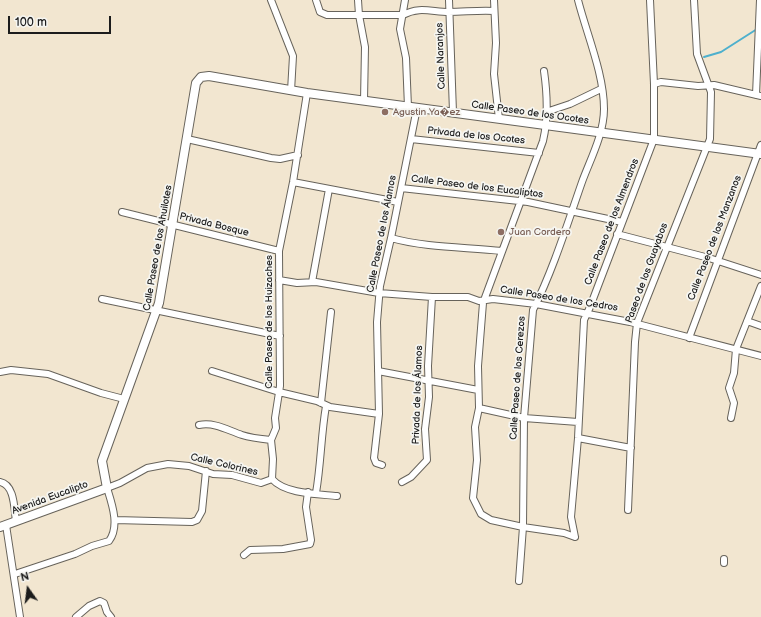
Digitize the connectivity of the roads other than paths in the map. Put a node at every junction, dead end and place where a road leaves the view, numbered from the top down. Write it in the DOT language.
graph roads {
  1 [pos="271,0"];
  2 [pos="316,0"];
  3 [pos="358,0"];
  4 [pos="405,0"];
  5 [pos="449,0"];
  6 [pos="494,0"];
  7 [pos="578,0"];
  8 [pos="650,0"];
  9 [pos="694,0"];
  10 [pos="760,0"];
  11 [pos="494,11"];
  12 [pos="450,12"];
  13 [pos="359,15"];
  14 [pos="403,15"];
  15 [pos="544,71"];
  16 [pos="201,77"];
  17 [pos="654,84"];
  18 [pos="710,85"];
  19 [pos="601,89"];
  20 [pos="291,91"];
  21 [pos="307,93"];
  22 [pos="758,95"];
  23 [pos="364,101"];
  24 [pos="408,107"];
  25 [pos="417,108"];
  26 [pos="453,112"];
  27 [pos="546,112"];
  28 [pos="499,119"];
  29 [pos="546,126"];
  30 [pos="600,133"];
  31 [pos="187,139"];
  32 [pos="411,139"];
  33 [pos="654,140"];
  34 [pos="707,146"];
  35 [pos="760,151"];
  36 [pos="539,153"];
  37 [pos="298,155"];
  38 [pos="293,182"];
  39 [pos="401,188"];
  40 [pos="328,189"];
  41 [pos="398,202"];
  42 [pos="521,202"];
  43 [pos="572,211"];
  44 [pos="122,212"];
  45 [pos="622,222"];
  46 [pos="173,225"];
  47 [pos="617,234"];
  48 [pos="391,238"];
  49 [pos="666,248"];
  50 [pos="279,251"];
  51 [pos="502,251"];
  52 [pos="717,260"];
  53 [pos="761,275"];
  54 [pos="279,280"];
  55 [pos="312,282"];
  56 [pos="761,286"];
  57 [pos="379,293"];
  58 [pos="432,297"];
  59 [pos="102,299"];
  60 [pos="484,300"];
  61 [pos="536,304"];
  62 [pos="158,310"];
  63 [pos="331,312"];
  64 [pos="587,313"];
  65 [pos="747,321"];
  66 [pos="637,323"];
  67 [pos="761,326"];
  68 [pos="280,336"];
  69 [pos="689,338"];
  70 [pos="736,349"];
  71 [pos="761,356"];
  72 [pos="212,371"];
  73 [pos="378,371"];
  74 [pos="0,372"];
  75 [pos="429,382"];
  76 [pos="478,390"];
  77 [pos="278,392"];
  78 [pos="124,399"];
  79 [pos="323,404"];
  80 [pos="479,408"];
  81 [pos="378,414"];
  82 [pos="524,418"];
  83 [pos="732,418"];
  84 [pos="578,422"];
  85 [pos="199,425"];
  86 [pos="578,438"];
  87 [pos="271,440"];
  88 [pos="631,448"];
  89 [pos="382,465"];
  90 [pos="206,471"];
  91 [pos="272,479"];
  92 [pos="0,482"];
  93 [pos="402,482"];
  94 [pos="107,488"];
  95 [pos="308,492"];
  96 [pos="316,493"];
  97 [pos="337,496"];
  98 [pos="628,510"];
  99 [pos="115,520"];
  100 [pos="16,521"];
  101 [pos="3,526"];
  102 [pos="523,527"];
  103 [pos="244,555"];
  104 [pos="15,574"];
  105 [pos="518,581"];
  106 [pos="20,617"];
  107 [pos="76,617"];
  108 [pos="111,617"];
  1 -- 20 [label="street"];
  2 -- 13 [label="street"];
  3 -- 13 [label="street"];
  4 -- 14 [label="street"];
  5 -- 12 [label="street, Calle Naranjos"];
  6 -- 11 [label="street"];
  7 -- 19 [label="street, Calle Paseo de los Cerezos"];
  8 -- 17 [label="street, Calle Paseo de los Almendros"];
  9 -- 18 [label="street"];
  10 -- 22 [label="street"];
  11 -- 12 [label="street"];
  11 -- 28 [label="street"];
  12 -- 14 [label="street"];
  12 -- 26 [label="street, Calle Naranjos"];
  13 -- 14 [label="street"];
  13 -- 23 [label="street"];
  14 -- 24 [label="street"];
  15 -- 27 [label="street"];
  16 -- 20 [label="street, Calle Paseo de los Ocotes"];
  16 -- 31 [label="street, Calle Paseo de los Ahuilotes"];
  17 -- 18 [label="street"];
  17 -- 33 [label="street, Calle Paseo de los Almendros"];
  18 -- 22 [label="street"];
  18 -- 34 [label="street, Paseo de los Guayabos"];
  19 -- 27 [label="street"];
  19 -- 30 [label="street, Calle Paseo de los Cerezos"];
  20 -- 21 [label="street, Calle Paseo de los Ocotes"];
  21 -- 23 [label="street, Calle Paseo de los Ocotes"];
  21 -- 37 [label="street, Calle Paseo de los Huizaches"];
  23 -- 24 [label="street, Calle Paseo de los Ocotes"];
  24 -- 25 [label="street, Calle Paseo de los Ocotes"];
  25 -- 26 [label="street, Calle Paseo de los Ocotes"];
  25 -- 32 [label="street, Calle Paseo de los Álamos"];
  26 -- 28 [label="street, Calle Paseo de los Ocotes"];
  27 -- 29 [label="street"];
  28 -- 29 [label="street, Calle Paseo de los Ocotes"];
  29 -- 30 [label="street, Calle Paseo de los Ocotes"];
  29 -- 36 [label="street"];
  30 -- 33 [label="street, Calle Paseo de los Ocotes"];
  30 -- 43 [label="street, Calle Paseo de los Cerezos"];
  31 -- 37 [label="street"];
  31 -- 46 [label="street, Calle Paseo de los Ahuilotes"];
  32 -- 36 [label="street, Privada de los Ocotes"];
  32 -- 39 [label="street, Calle Paseo de los Álamos"];
  33 -- 34 [label="street, Calle Paseo de los Ocotes"];
  33 -- 45 [label="street, Calle Paseo de los Almendros"];
  34 -- 35 [label="street, Calle Paseo de los Ocotes"];
  34 -- 49 [label="street, Paseo de los Guayabos"];
  35 -- 52 [label="street, Calle Paseo de los Manzanos"];
  36 -- 42 [label="street"];
  37 -- 38 [label="street, Calle Paseo de los Huizaches"];
  38 -- 40 [label="street"];
  38 -- 50 [label="street, Calle Paseo de los Huizaches"];
  39 -- 41 [label="street, Calle Paseo de los Álamos"];
  39 -- 42 [label="street, Calle Paseo de los Eucaliptos"];
  40 -- 41 [label="street"];
  40 -- 55 [label="street"];
  41 -- 48 [label="street, Calle Paseo de los Álamos"];
  42 -- 43 [label="street, Calle Paseo de los Eucaliptos"];
  42 -- 51 [label="street"];
  43 -- 45 [label="street, Calle Paseo de los Eucaliptos"];
  43 -- 61 [label="street, Calle Paseo de los Cerezos"];
  44 -- 46 [label="street, Privada Bosque"];
  45 -- 47 [label="street, Calle Paseo de los Almendros"];
  46 -- 50 [label="street, Privada Bosque"];
  46 -- 62 [label="street, Calle Paseo de los Ahuilotes"];
  47 -- 49 [label="street"];
  47 -- 64 [label="street, Calle Paseo de los Almendros"];
  48 -- 51 [label="street"];
  48 -- 57 [label="street, Calle Paseo de los Álamos"];
  49 -- 52 [label="street"];
  49 -- 66 [label="street, Paseo de los Guayabos"];
  50 -- 54 [label="street, Calle Paseo de los Huizaches"];
  51 -- 60 [label="street"];
  52 -- 53 [label="street"];
  52 -- 69 [label="street, Calle Paseo de los Manzanos"];
  54 -- 55 [label="street, Calle Paseo de los Cedros"];
  54 -- 68 [label="street, Calle Paseo de los Huizaches"];
  55 -- 57 [label="street, Calle Paseo de los Cedros"];
  56 -- 65 [label="street"];
  57 -- 58 [label="street, Calle Paseo de los Cedros"];
  57 -- 73 [label="street, Calle Paseo de los Álamos"];
  58 -- 60 [label="street, Calle Paseo de los Cedros"];
  58 -- 75 [label="street, Privada de los Álamos"];
  59 -- 62 [label="street"];
  60 -- 61 [label="street, Calle Paseo de los Cedros"];
  60 -- 76 [label="street"];
  61 -- 64 [label="street, Calle Paseo de los Cedros"];
  61 -- 82 [label="street, Calle Paseo de los Cerezos"];
  62 -- 68 [label="street"];
  62 -- 78 [label="street, Calle Paseo de los Ahuilotes"];
  63 -- 79 [label="street"];
  64 -- 66 [label="street, Calle Paseo de los Cedros"];
  64 -- 84 [label="street, Calle Paseo de los Almendros"];
  65 -- 67 [label="street"];
  65 -- 70 [label="street"];
  66 -- 69 [label="street, Calle Paseo de los Cedros"];
  66 -- 88 [label="street, Paseo de los Guayabos"];
  68 -- 77 [label="street, Calle Paseo de los Huizaches"];
  69 -- 70 [label="street, Calle Paseo de los Cedros"];
  70 -- 71 [label="street, Calle Paseo de los Cedros"];
  70 -- 83 [label="street"];
  72 -- 77 [label="street"];
  73 -- 75 [label="street"];
  73 -- 81 [label="street, Calle Paseo de los Álamos"];
  74 -- 78 [label="street"];
  75 -- 76 [label="street"];
  75 -- 93 [label="street, Privada de los Álamos"];
  76 -- 80 [label="street"];
  77 -- 79 [label="street"];
  77 -- 87 [label="street, Calle Paseo de los Huizaches"];
  78 -- 94 [label="street, Calle Paseo de los Ahuilotes"];
  79 -- 81 [label="street"];
  79 -- 96 [label="street"];
  80 -- 82 [label="street"];
  80 -- 102 [label="street"];
  81 -- 89 [label="street, Calle Paseo de los Álamos"];
  82 -- 84 [label="street"];
  82 -- 102 [label="street, Calle Paseo de los Cerezos"];
  84 -- 86 [label="street, Calle Paseo de los Almendros"];
  85 -- 87 [label="street"];
  86 -- 88 [label="street"];
  86 -- 102 [label="street, Calle Paseo de los Almendros"];
  87 -- 91 [label="street, Calle Paseo de los Huizaches"];
  88 -- 98 [label="street, Paseo de los Guayabos"];
  90 -- 91 [label="street, Calle Colorines"];
  90 -- 94 [label="street, Calle Colorines"];
  90 -- 99 [label="street"];
  91 -- 95 [label="street"];
  92 -- 100 [label="street"];
  94 -- 99 [label="street"];
  94 -- 100 [label="street, Avenida Eucalipto"];
  95 -- 96 [label="street"];
  95 -- 103 [label="street"];
  96 -- 97 [label="street"];
  99 -- 104 [label="street"];
  100 -- 101 [label="street, Avenida Eucalipto"];
  101 -- 104 [label="street"];
  102 -- 105 [label="street, Calle Paseo de los Cerezos"];
  104 -- 106 [label="street"];
  107 -- 108 [label="street"];
}
